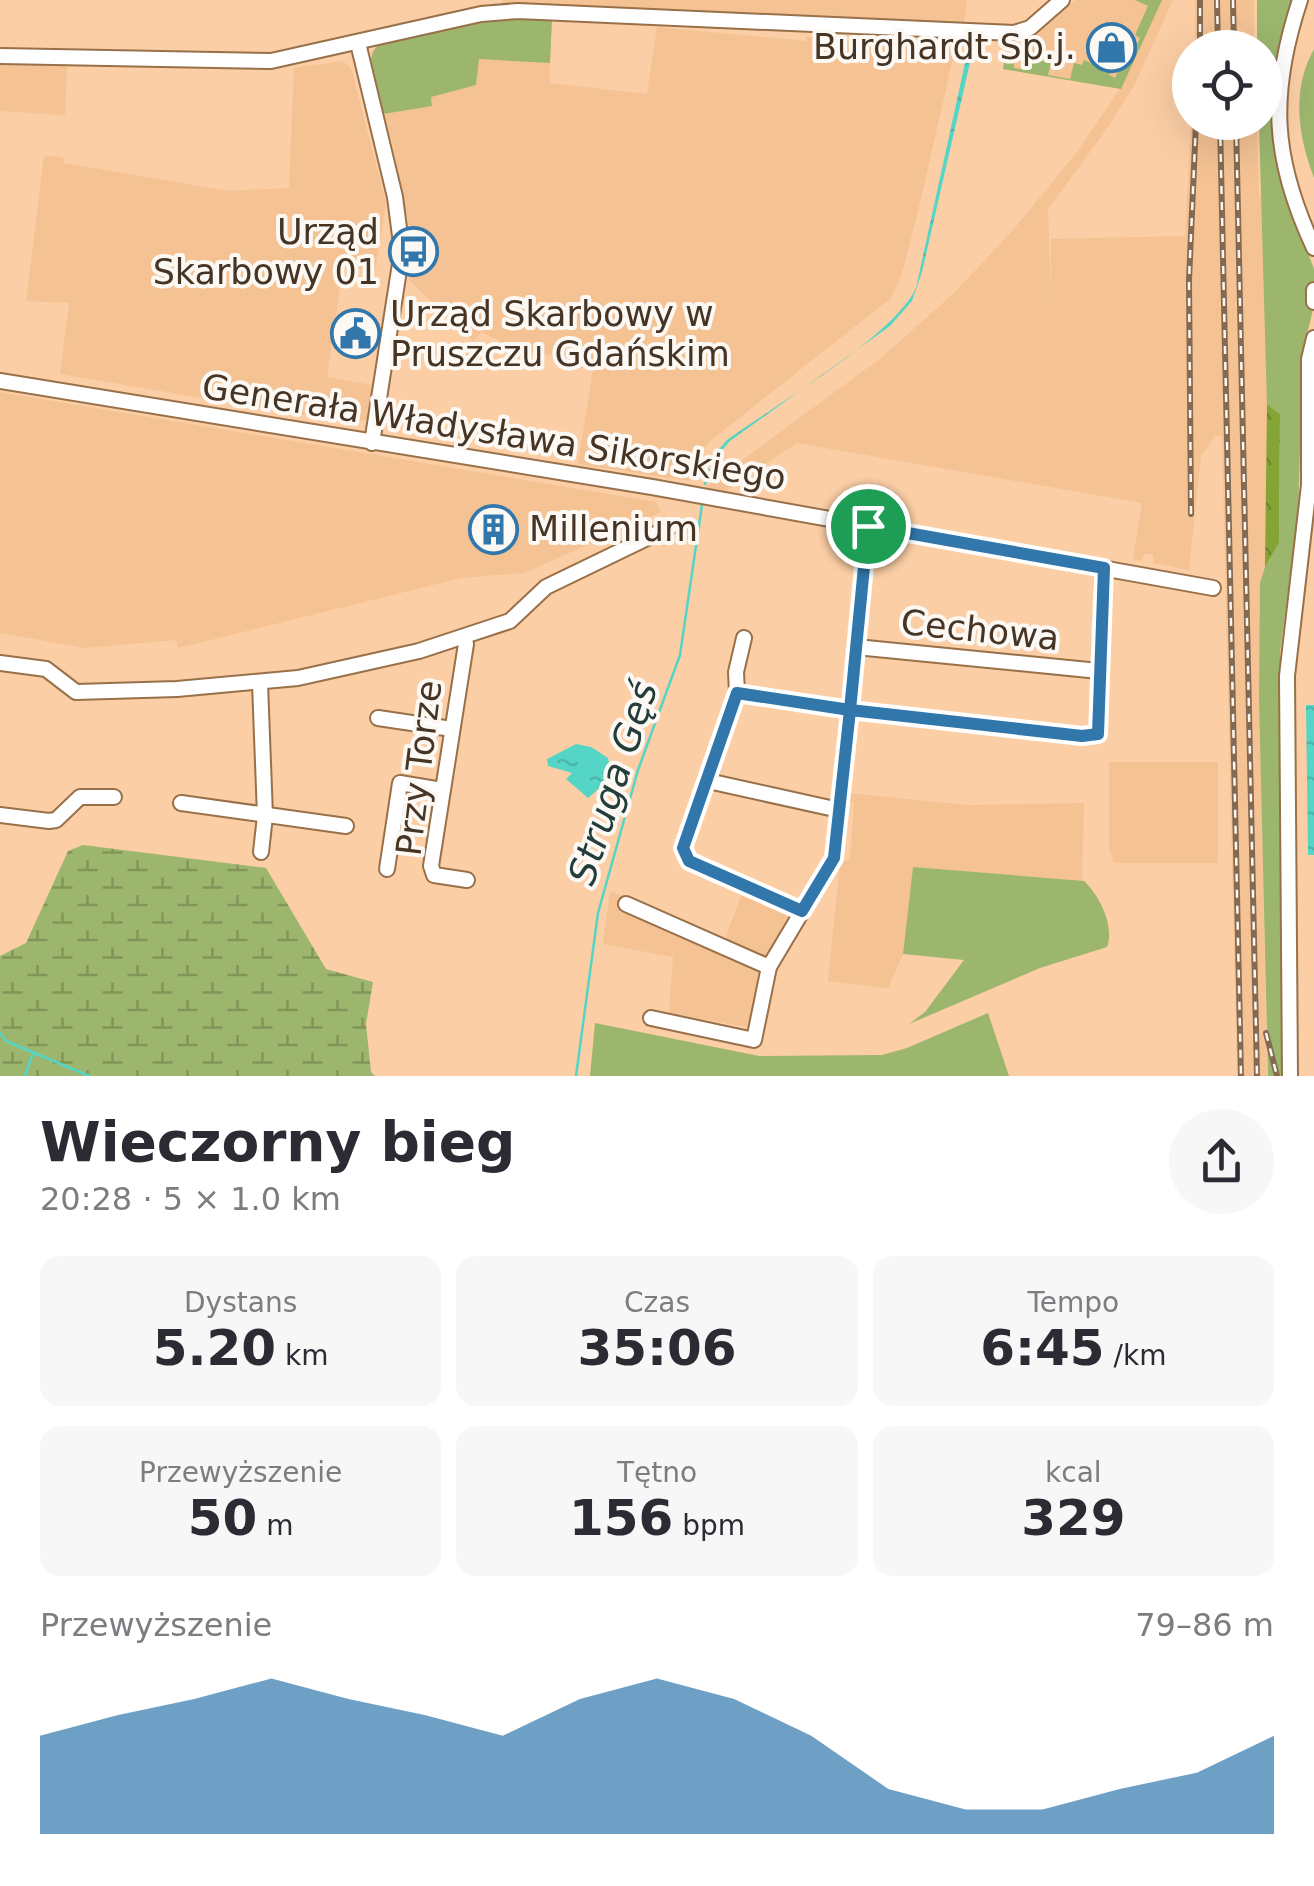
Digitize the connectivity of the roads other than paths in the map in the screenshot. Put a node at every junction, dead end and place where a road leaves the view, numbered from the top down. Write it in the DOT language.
graph roads {
  1 [pos="1062,0"];
  2 [pos="1300,0"];
  3 [pos="358,43"];
  4 [pos="0,56"];
  5 [pos="1314,248"];
  6 [pos="1314,290"];
  7 [pos="1314,302"];
  8 [pos="1314,338"];
  9 [pos="0,381"];
  10 [pos="372,442"];
  11 [pos="868,526"];
  12 [pos="670,527"];
  13 [pos="1104,568"];
  14 [pos="1213,588"];
  15 [pos="463,637"];
  16 [pos="744,638"];
  17 [pos="856,647"];
  18 [pos="0,663"];
  19 [pos="1099,672"];
  20 [pos="260,683"];
  21 [pos="737,693"];
  22 [pos="850,710"];
  23 [pos="378,718"];
  24 [pos="452,729"];
  25 [pos="708,781"];
  26 [pos="442,790"];
  27 [pos="114,797"];
  28 [pos="181,802"];
  29 [pos="839,810"];
  30 [pos="0,815"];
  31 [pos="265,816"];
  32 [pos="346,826"];
  33 [pos="261,852"];
  34 [pos="388,869"];
  35 [pos="466,880"];
  36 [pos="626,904"];
  37 [pos="802,911"];
  38 [pos="769,967"];
  39 [pos="651,1018"];
  40 [pos="1290,1076"];
  1 -- 3 [label="street"];
  2 -- 5 [label="street"];
  3 -- 4 [label="street"];
  3 -- 10 [label="street"];
  6 -- 7 [label="street"];
  8 -- 40 [label="street"];
  9 -- 10 [label="street, Generała Władysława Sikorskiego"];
  10 -- 11 [label="street, Generała Władysława Sikorskiego"];
  11 -- 13 [label="street, Generała Władysława Sikorskiego"];
  11 -- 17 [label="street"];
  12 -- 15 [label="street, Przy Torze"];
  13 -- 14 [label="street, Generała Władysława Sikorskiego"];
  13 -- 19 [label="street"];
  15 -- 20 [label="street, Przy Torze"];
  15 -- 24 [label="street, Przy Torze"];
  16 -- 21 [label="street"];
  17 -- 19 [label="street, Cechowa"];
  17 -- 22 [label="street"];
  18 -- 20 [label="street, Przy Torze"];
  19 -- 22 [label="street"];
  20 -- 31 [label="street"];
  21 -- 22 [label="street"];
  21 -- 25 [label="street"];
  22 -- 29 [label="street"];
  23 -- 24 [label="street"];
  24 -- 26 [label="street, Przy Torze"];
  25 -- 29 [label="street"];
  25 -- 37 [label="street"];
  26 -- 34 [label="street"];
  26 -- 35 [label="street, Przy Torze"];
  27 -- 30 [label="street"];
  28 -- 31 [label="street, Przy Torze"];
  29 -- 37 [label="street"];
  31 -- 32 [label="street, Przy Torze"];
  31 -- 33 [label="street"];
  36 -- 38 [label="street"];
  37 -- 38 [label="street"];
  38 -- 39 [label="street"];
}
